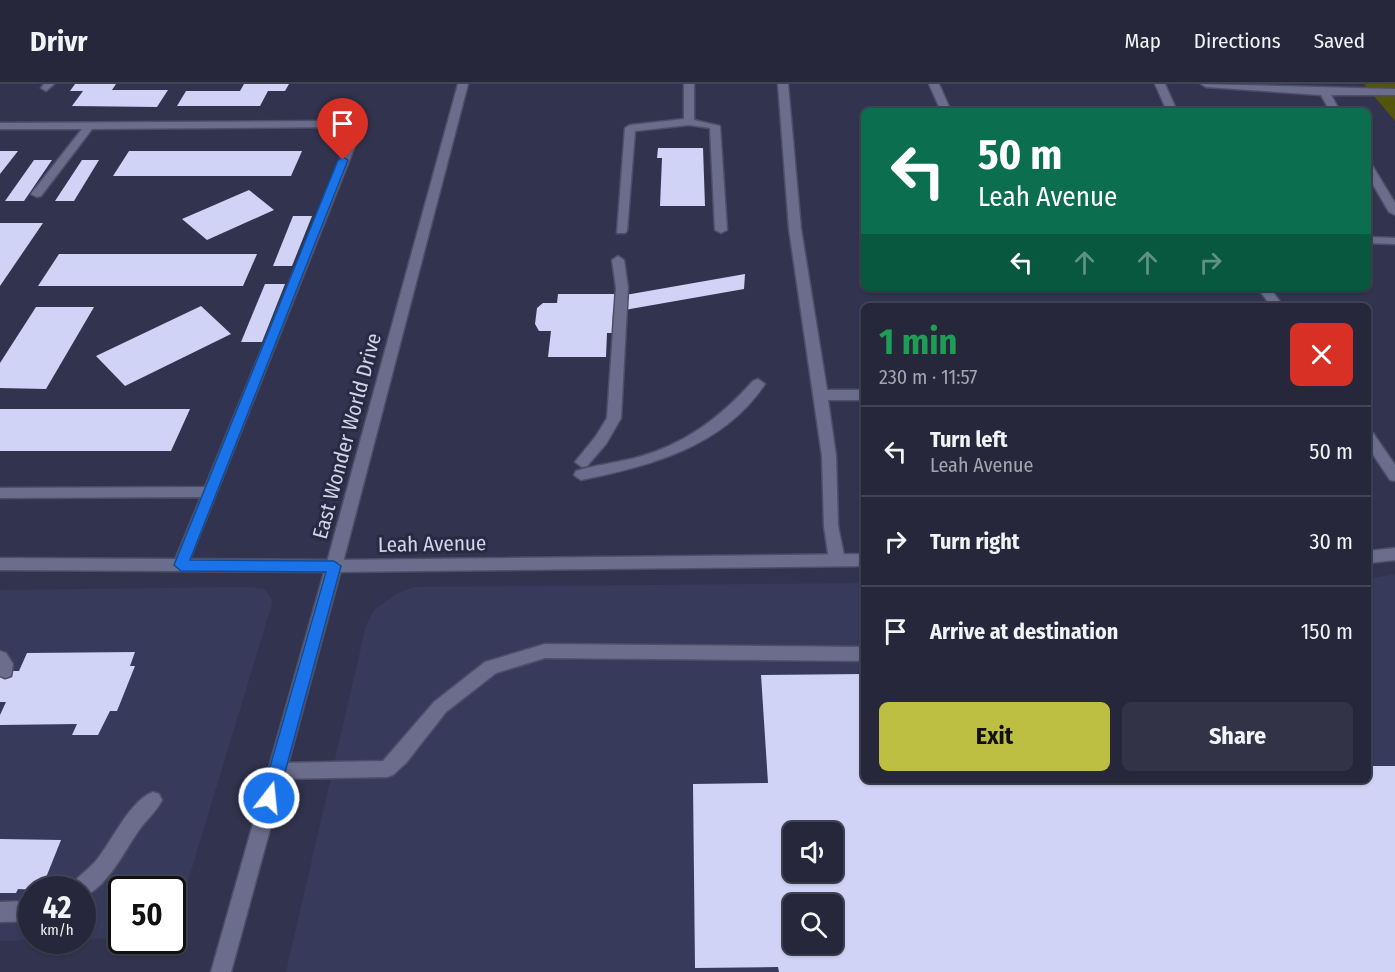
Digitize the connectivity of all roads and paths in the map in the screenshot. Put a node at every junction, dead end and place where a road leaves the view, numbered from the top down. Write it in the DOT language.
graph roads {
  1 [pos="463,84"];
  2 [pos="689,84"];
  3 [pos="783,84"];
  4 [pos="934,84"];
  5 [pos="1160,84"];
  6 [pos="1206,84"];
  7 [pos="1324,92"];
  8 [pos="1395,92"];
  9 [pos="945,108"];
  10 [pos="1171,108"];
  11 [pos="1333,108"];
  12 [pos="689,122"];
  13 [pos="0,126"];
  14 [pos="89,126"];
  15 [pos="1371,170"];
  16 [pos="37,194"];
  17 [pos="1392,200"];
  18 [pos="1395,212"];
  19 [pos="721,230"];
  20 [pos="621,231"];
  21 [pos="1371,240"];
  22 [pos="1395,241"];
  23 [pos="618,260"];
  24 [pos="758,384"];
  25 [pos="821,395"];
  26 [pos="861,395"];
  27 [pos="1371,440"];
  28 [pos="1395,476"];
  29 [pos="211,492"];
  30 [pos="0,493"];
  31 [pos="1395,554"];
  32 [pos="1371,557"];
  33 [pos="837,560"];
  34 [pos="861,560"];
  35 [pos="0,564"];
  36 [pos="181,565"];
  37 [pos="334,566"];
  38 [pos="861,654"];
  39 [pos="278,771"];
  40 [pos="153,800"];
  41 [pos="95,876"];
  42 [pos="18,911"];
  43 [pos="0,912"];
  44 [pos="221,972"];
  1 -- 37 [label="main road, East Wonder World Drive"];
  2 -- 12 [label="main road"];
  3 -- 25 [label="main road"];
  4 -- 9 [label="main road"];
  5 -- 10 [label="main road"];
  6 -- 7 [label="main road"];
  7 -- 8 [label="main road"];
  7 -- 11 [label="main road"];
  12 -- 19 [label="main road"];
  12 -- 20 [label="main road"];
  13 -- 14 [label="main road"];
  14 -- 16 [label="main road"];
  14 -- 29 [label="main road"];
  15 -- 17 [label="main road"];
  17 -- 18 [label="main road"];
  21 -- 22 [label="main road"];
  23 -- 24 [label="main road"];
  25 -- 26 [label="main road"];
  25 -- 33 [label="main road"];
  27 -- 28 [label="main road"];
  29 -- 30 [label="main road"];
  29 -- 36 [label="main road"];
  31 -- 32 [label="main road"];
  33 -- 34 [label="main road, Leah Avenue"];
  33 -- 37 [label="main road, Leah Avenue"];
  35 -- 36 [label="main road, Leah Avenue"];
  36 -- 37 [label="main road, Leah Avenue"];
  37 -- 39 [label="main road, East Wonder World Drive"];
  38 -- 39 [label="main road"];
  39 -- 44 [label="main road, East Wonder World Drive"];
  40 -- 41 [label="main road"];
  42 -- 43 [label="main road"];
}
